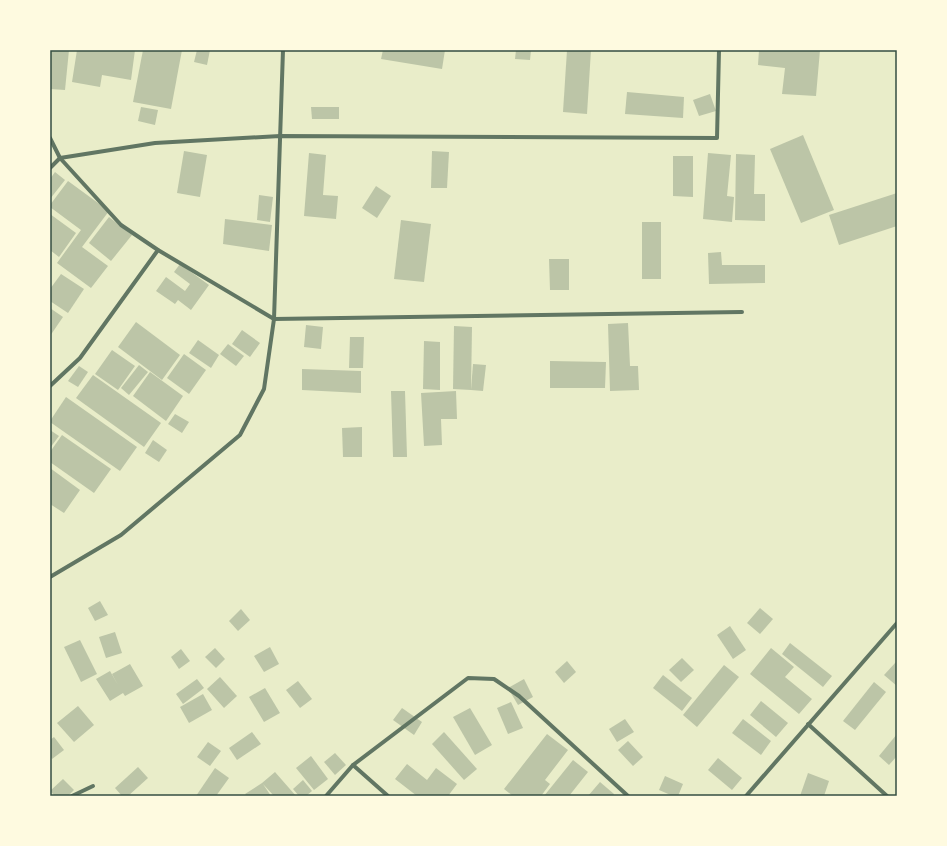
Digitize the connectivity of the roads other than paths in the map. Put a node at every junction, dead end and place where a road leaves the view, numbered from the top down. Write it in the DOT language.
graph roads {
  1 [pos="283,50"];
  2 [pos="719,50"];
  3 [pos="280,136"];
  4 [pos="50,138"];
  5 [pos="60,158"];
  6 [pos="50,168"];
  7 [pos="158,250"];
  8 [pos="742,312"];
  9 [pos="274,319"];
  10 [pos="50,386"];
  11 [pos="50,576"];
  12 [pos="897,623"];
  13 [pos="808,724"];
  14 [pos="353,765"];
  15 [pos="93,786"];
  16 [pos="72,796"];
  17 [pos="326,796"];
  18 [pos="388,796"];
  19 [pos="628,796"];
  20 [pos="746,796"];
  21 [pos="887,796"];
  1 -- 3 [label="street"];
  2 -- 3 [label="street"];
  3 -- 5 [label="street"];
  3 -- 9 [label="street"];
  4 -- 5 [label="street"];
  5 -- 6 [label="street"];
  5 -- 7 [label="street"];
  7 -- 9 [label="street"];
  7 -- 10 [label="street"];
  8 -- 9 [label="street"];
  9 -- 11 [label="street"];
  12 -- 13 [label="street"];
  13 -- 20 [label="street"];
  13 -- 21 [label="street"];
  14 -- 17 [label="street"];
  14 -- 18 [label="street"];
  14 -- 19 [label="street"];
  15 -- 16 [label="street"];
}
